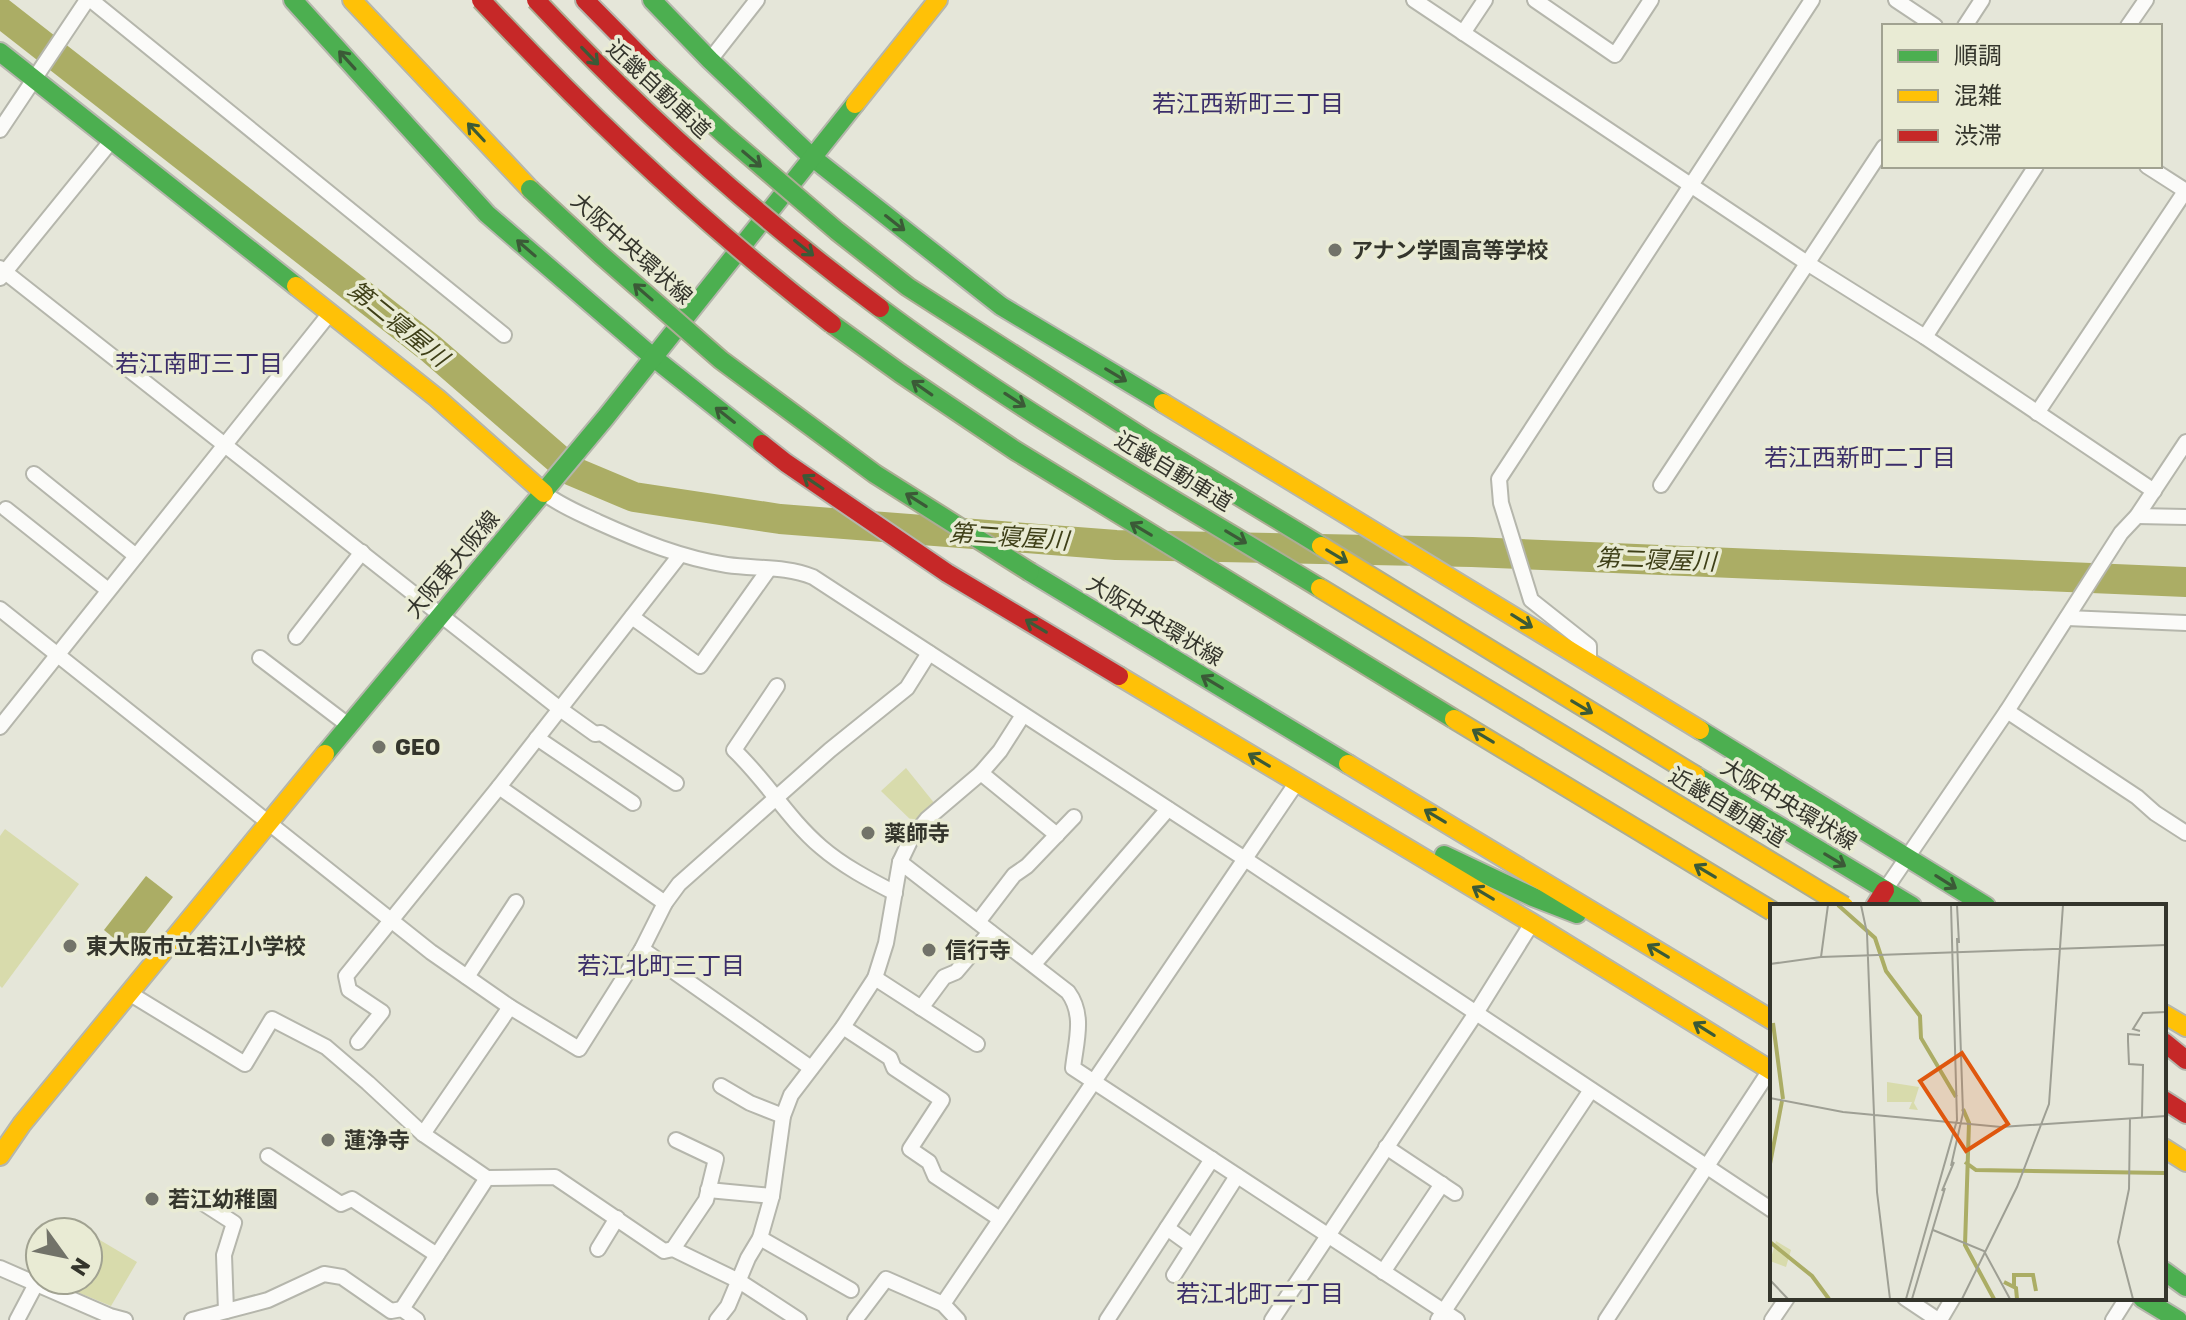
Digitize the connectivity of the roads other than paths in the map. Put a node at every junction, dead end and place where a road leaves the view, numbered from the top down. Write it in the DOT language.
graph roads {
  1 [pos="89,0"];
  2 [pos="293,0"];
  3 [pos="352,0"];
  4 [pos="481,0"];
  5 [pos="536,0"];
  6 [pos="585,0"];
  7 [pos="652,0"];
  8 [pos="757,0"];
  9 [pos="938,0"];
  10 [pos="1414,0"];
  11 [pos="1485,0"];
  12 [pos="1535,0"];
  13 [pos="1812,0"];
  14 [pos="1982,0"];
  15 [pos="2146,0"];
  16 [pos="1899,1"];
  17 [pos="1643,3"];
  18 [pos="1932,24"];
  19 [pos="1966,24"];
  20 [pos="2129,24"];
  21 [pos="1463,33"];
  22 [pos="0,52"];
  23 [pos="710,60"];
  24 [pos="34,80"];
  25 [pos="0,130"];
  26 [pos="112,140"];
  27 [pos="1882,150"];
  28 [pos="813,158"];
  29 [pos="2035,168"];
  30 [pos="2150,168"];
  31 [pos="1692,186"];
  32 [pos="2186,190"];
  33 [pos="1807,263"];
  34 [pos="2,273"];
  35 [pos="330,313"];
  36 [pos="504,335"];
  37 [pos="1925,337"];
  38 [pos="654,358"];
  39 [pos="2037,413"];
  40 [pos="2186,442"];
  41 [pos="225,445"];
  42 [pos="34,474"];
  43 [pos="1661,485"];
  44 [pos="548,488"];
  45 [pos="2154,491"];
  46 [pos="6,509"];
  47 [pos="2137,516"];
  48 [pos="2186,517"];
  49 [pos="362,552"];
  50 [pos="680,555"];
  51 [pos="136,556"];
  52 [pos="769,569"];
  53 [pos="108,590"];
  54 [pos="0,609"];
  55 [pos="2070,613"];
  56 [pos="441,614"];
  57 [pos="632,617"];
  58 [pos="2186,623"];
  59 [pos="296,637"];
  60 [pos="57,653"];
  61 [pos="929,653"];
  62 [pos="260,658"];
  63 [pos="1589,663"];
  64 [pos="777,686"];
  65 [pos="560,709"];
  66 [pos="2007,711"];
  67 [pos="1023,715"];
  68 [pos="348,725"];
  69 [pos="0,727"];
  70 [pos="537,738"];
  71 [pos="981,773"];
  72 [pos="1297,782"];
  73 [pos="676,783"];
  74 [pos="499,787"];
  75 [pos="1320,796"];
  76 [pos="777,797"];
  77 [pos="633,803"];
  78 [pos="1168,809"];
  79 [pos="1074,817"];
  80 [pos="269,823"];
  81 [pos="2186,833"];
  82 [pos="1057,835"];
  83 [pos="1907,858"];
  84 [pos="1245,859"];
  85 [pos="900,862"];
  86 [pos="895,893"];
  87 [pos="1880,898"];
  88 [pos="516,902"];
  89 [pos="665,903"];
  90 [pos="1841,904"];
  91 [pos="1904,904"];
  92 [pos="1983,904"];
  93 [pos="1770,910"];
  94 [pos="390,920"];
  95 [pos="1532,923"];
  96 [pos="984,927"];
  97 [pos="1631,934"];
  98 [pos="642,949"];
  99 [pos="1034,964"];
  100 [pos="467,977"];
  101 [pos="875,978"];
  102 [pos="129,993"];
  103 [pos="510,1007"];
  104 [pos="921,1008"];
  105 [pos="1476,1013"];
  106 [pos="2166,1015"];
  107 [pos="1770,1019"];
  108 [pos="843,1027"];
  109 [pos="2186,1027"];
  110 [pos="358,1042"];
  111 [pos="977,1044"];
  112 [pos="2166,1044"];
  113 [pos="2166,1058"];
  114 [pos="2186,1060"];
  115 [pos="811,1068"];
  116 [pos="1770,1069"];
  117 [pos="2186,1070"];
  118 [pos="1770,1072"];
  119 [pos="1094,1082"];
  120 [pos="721,1086"];
  121 [pos="1591,1090"];
  122 [pos="2166,1101"];
  123 [pos="2186,1114"];
  124 [pos="783,1116"];
  125 [pos="423,1134"];
  126 [pos="676,1140"];
  127 [pos="1386,1147"];
  128 [pos="2166,1149"];
  129 [pos="0,1156"];
  130 [pos="268,1156"];
  131 [pos="1212,1159"];
  132 [pos="2186,1162"];
  133 [pos="1707,1167"];
  134 [pos="1237,1176"];
  135 [pos="487,1178"];
  136 [pos="1442,1184"];
  137 [pos="708,1190"];
  138 [pos="1455,1193"];
  139 [pos="772,1196"];
  140 [pos="203,1203"];
  141 [pos="1770,1209"];
  142 [pos="617,1218"];
  143 [pos="1000,1219"];
  144 [pos="1167,1228"];
  145 [pos="1327,1235"];
  146 [pos="760,1238"];
  147 [pos="1192,1246"];
  148 [pos="598,1249"];
  149 [pos="673,1249"];
  150 [pos="437,1255"];
  151 [pos="2166,1259"];
  152 [pos="0,1268"];
  153 [pos="2186,1271"];
  154 [pos="1383,1272"];
  155 [pos="2166,1272"];
  156 [pos="1174,1275"];
  157 [pos="24,1279"];
  158 [pos="739,1281"];
  159 [pos="2186,1287"];
  160 [pos="851,1290"];
  161 [pos="30,1296"];
  162 [pos="64,1296"];
  163 [pos="1786,1300"];
  164 [pos="1908,1300"];
  165 [pos="1952,1300"];
  166 [pos="2126,1300"];
  167 [pos="2145,1300"];
  168 [pos="943,1304"];
  169 [pos="226,1311"];
  170 [pos="393,1314"];
  171 [pos="1441,1316"];
  172 [pos="1279,1317"];
  173 [pos="17,1320"];
  174 [pos="125,1320"];
  175 [pos="192,1320"];
  176 [pos="417,1320"];
  177 [pos="717,1320"];
  178 [pos="799,1320"];
  179 [pos="855,1320"];
  180 [pos="958,1320"];
  181 [pos="1107,1320"];
  182 [pos="1457,1320"];
  183 [pos="1606,1320"];
  184 [pos="1772,1320"];
  185 [pos="1939,1320"];
  186 [pos="2113,1320"];
  187 [pos="2178,1320"];
  1 -- 24 [label="street"];
  1 -- 36 [label="street"];
  38 -- 2 [label="main road, one-way"];
  97 -- 3 [label="main road, 大阪中央環状線, one-way, bridge"];
  93 -- 4 [label="main road, one-way, bridge"];
  5 -- 90 [label="main road, 近畿自動車道, one-way, bridge"];
  6 -- 87 [label="main road, 大阪中央環状線, one-way, bridge"];
  7 -- 23 [label="main road"];
  8 -- 23 [label="street"];
  9 -- 28 [label="main road, 大阪東大阪線"];
  10 -- 21 [label="street"];
  11 -- 21 [label="street"];
  12 -- 17 [label="street"];
  13 -- 31 [label="street"];
  14 -- 19 [label="street"];
  15 -- 20 [label="street"];
  16 -- 18 [label="street"];
  21 -- 31 [label="street"];
  22 -- 24 [label="main road"];
  23 -- 28 [label="main road"];
  24 -- 25 [label="street"];
  24 -- 26 [label="main road"];
  26 -- 34 [label="street"];
  26 -- 35 [label="main road"];
  27 -- 33 [label="street"];
  28 -- 38 [label="main road, 大阪東大阪線"];
  28 -- 63 [label="main road, one-way"];
  29 -- 37 [label="street"];
  30 -- 32 [label="street"];
  31 -- 33 [label="street"];
  31 -- 63 [label="street"];
  32 -- 39 [label="street"];
  33 -- 37 [label="street"];
  33 -- 43 [label="street"];
  34 -- 41 [label="street"];
  35 -- 41 [label="street"];
  35 -- 44 [label="main road"];
  37 -- 39 [label="street"];
  38 -- 44 [label="main road, 大阪東大阪線"];
  72 -- 38 [label="main road, one-way"];
  39 -- 45 [label="street"];
  40 -- 45 [label="street"];
  41 -- 49 [label="street"];
  41 -- 51 [label="street"];
  42 -- 51 [label="street"];
  44 -- 50 [label="street"];
  44 -- 56 [label="main road, 大阪東大阪線"];
  45 -- 47 [label="street"];
  46 -- 53 [label="street"];
  47 -- 48 [label="street"];
  47 -- 55 [label="street"];
  49 -- 56 [label="street"];
  49 -- 59 [label="street"];
  50 -- 52 [label="street"];
  50 -- 57 [label="street"];
  51 -- 53 [label="street"];
  52 -- 57 [label="street"];
  52 -- 61 [label="street"];
  53 -- 60 [label="street"];
  54 -- 60 [label="street"];
  55 -- 58 [label="street"];
  55 -- 66 [label="street"];
  56 -- 65 [label="street"];
  56 -- 68 [label="main road, 大阪東大阪線"];
  57 -- 65 [label="street"];
  60 -- 69 [label="street"];
  60 -- 80 [label="street"];
  61 -- 67 [label="street"];
  61 -- 76 [label="street"];
  62 -- 68 [label="street"];
  63 -- 83 [label="main road"];
  64 -- 76 [label="street"];
  65 -- 70 [label="street"];
  65 -- 73 [label="street"];
  66 -- 81 [label="street"];
  66 -- 83 [label="street"];
  67 -- 71 [label="street"];
  67 -- 78 [label="street"];
  68 -- 80 [label="main road, 大阪東大阪線"];
  70 -- 74 [label="street"];
  70 -- 77 [label="street"];
  71 -- 82 [label="street"];
  71 -- 85 [label="street"];
  72 -- 75 [label="main road"];
  72 -- 84 [label="street"];
  74 -- 89 [label="street"];
  74 -- 94 [label="street"];
  95 -- 75 [label="main road, one-way"];
  75 -- 97 [label="main road"];
  76 -- 86 [label="street"];
  76 -- 89 [label="street"];
  78 -- 84 [label="street"];
  78 -- 99 [label="street"];
  79 -- 82 [label="street"];
  80 -- 94 [label="street"];
  80 -- 102 [label="main road, 大阪東大阪線"];
  82 -- 96 [label="street"];
  83 -- 87 [label="street"];
  83 -- 92 [label="main road, one-way"];
  84 -- 105 [label="street"];
  84 -- 119 [label="street"];
  85 -- 86 [label="street"];
  85 -- 96 [label="street"];
  86 -- 101 [label="street"];
  87 -- 91 [label="main road, 大阪中央環状線"];
  88 -- 100 [label="street"];
  89 -- 98 [label="street"];
  94 -- 100 [label="street"];
  94 -- 110 [label="street"];
  95 -- 105 [label="street"];
  116 -- 95 [label="main road, one-way"];
  96 -- 99 [label="street"];
  96 -- 104 [label="street"];
  107 -- 97 [label="main road, 大阪中央環状線, one-way"];
  98 -- 103 [label="street"];
  98 -- 115 [label="street"];
  99 -- 119 [label="street"];
  100 -- 103 [label="street"];
  101 -- 104 [label="street"];
  101 -- 108 [label="street"];
  102 -- 125 [label="street"];
  102 -- 129 [label="main road, 大阪東大阪線"];
  103 -- 125 [label="street"];
  104 -- 111 [label="street"];
  105 -- 121 [label="street"];
  105 -- 127 [label="street"];
  106 -- 109 [label="main road"];
  108 -- 115 [label="street"];
  108 -- 143 [label="street"];
  112 -- 114 [label="main road"];
  113 -- 117 [label="main road"];
  115 -- 124 [label="street"];
  118 -- 133 [label="street"];
  119 -- 131 [label="street"];
  119 -- 143 [label="street"];
  120 -- 124 [label="street"];
  121 -- 133 [label="street"];
  121 -- 171 [label="street"];
  122 -- 123 [label="main road"];
  124 -- 139 [label="street"];
  125 -- 135 [label="street"];
  126 -- 137 [label="street"];
  127 -- 136 [label="street"];
  127 -- 145 [label="street"];
  128 -- 132 [label="main road"];
  130 -- 150 [label="street"];
  131 -- 134 [label="street"];
  131 -- 144 [label="street"];
  133 -- 141 [label="street"];
  133 -- 183 [label="street"];
  134 -- 145 [label="street"];
  134 -- 147 [label="street"];
  135 -- 142 [label="street"];
  135 -- 150 [label="street"];
  136 -- 138 [label="street"];
  136 -- 154 [label="street"];
  137 -- 139 [label="street"];
  137 -- 149 [label="street"];
  139 -- 146 [label="street"];
  140 -- 169 [label="street"];
  142 -- 148 [label="street"];
  142 -- 149 [label="street"];
  143 -- 168 [label="street"];
  144 -- 147 [label="street"];
  144 -- 181 [label="street"];
  145 -- 154 [label="street"];
  145 -- 172 [label="street"];
  146 -- 158 [label="street"];
  146 -- 160 [label="street"];
  147 -- 156 [label="street"];
  149 -- 158 [label="street"];
  150 -- 170 [label="street"];
  151 -- 153 [label="main road"];
  152 -- 157 [label="street"];
  154 -- 171 [label="street"];
  155 -- 159 [label="main road"];
  158 -- 177 [label="street"];
  158 -- 178 [label="street"];
  161 -- 173 [label="street"];
  162 -- 174 [label="street"];
  163 -- 184 [label="street"];
  164 -- 185 [label="street"];
  165 -- 185 [label="street"];
  166 -- 186 [label="street"];
  167 -- 187 [label="main road"];
  168 -- 179 [label="street"];
  168 -- 180 [label="street"];
  169 -- 170 [label="street"];
  169 -- 175 [label="street"];
  170 -- 176 [label="street"];
  171 -- 182 [label="street"];
}
